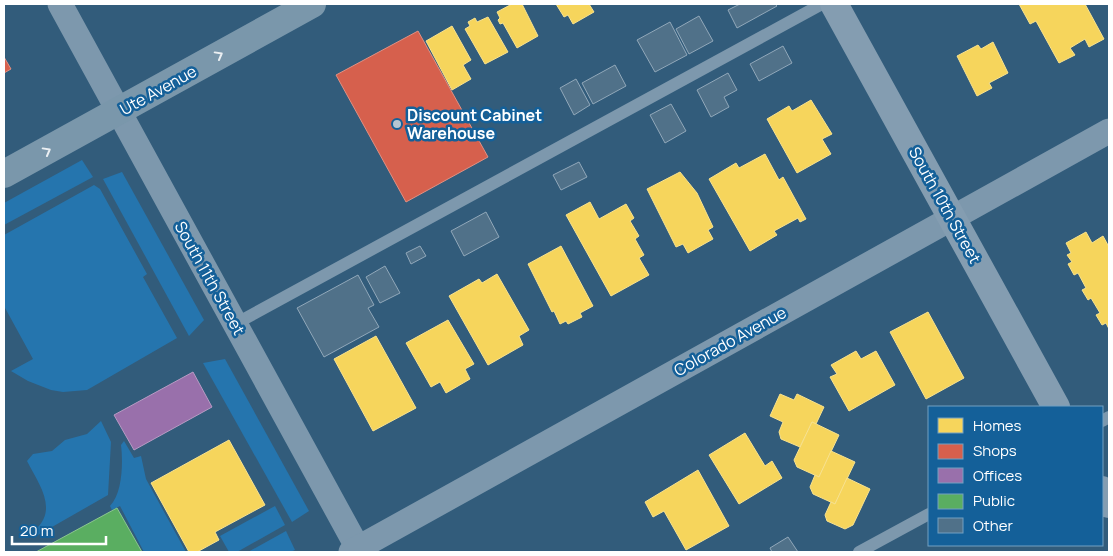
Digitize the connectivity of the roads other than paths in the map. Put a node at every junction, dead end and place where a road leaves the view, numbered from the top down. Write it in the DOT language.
graph roads {
  1 [pos="60,4"];
  2 [pos="312,4"];
  3 [pos="822,4"];
  4 [pos="834,4"];
  5 [pos="119,112"];
  6 [pos="1109,131"];
  7 [pos="4,174"];
  8 [pos="952,218"];
  9 [pos="235,324"];
  10 [pos="1055,406"];
  11 [pos="1103,492"];
  12 [pos="1109,504"];
  13 [pos="928,515"];
  14 [pos="356,551"];
  15 [pos="860,552"];
  1 -- 5 [label="street, South 11th Street"];
  5 -- 2 [label="main road, Ute Avenue, one-way"];
  3 -- 9 [label="lane"];
  4 -- 8 [label="street, South 10th Street"];
  7 -- 5 [label="main road, Ute Avenue, one-way"];
  5 -- 9 [label="street, South 11th Street"];
  6 -- 8 [label="street, Colorado Avenue"];
  8 -- 10 [label="street, South 10th Street"];
  8 -- 14 [label="street, Colorado Avenue"];
  9 -- 14 [label="street, South 11th Street"];
  11 -- 12 [label="street"];
  13 -- 15 [label="lane"];
}
